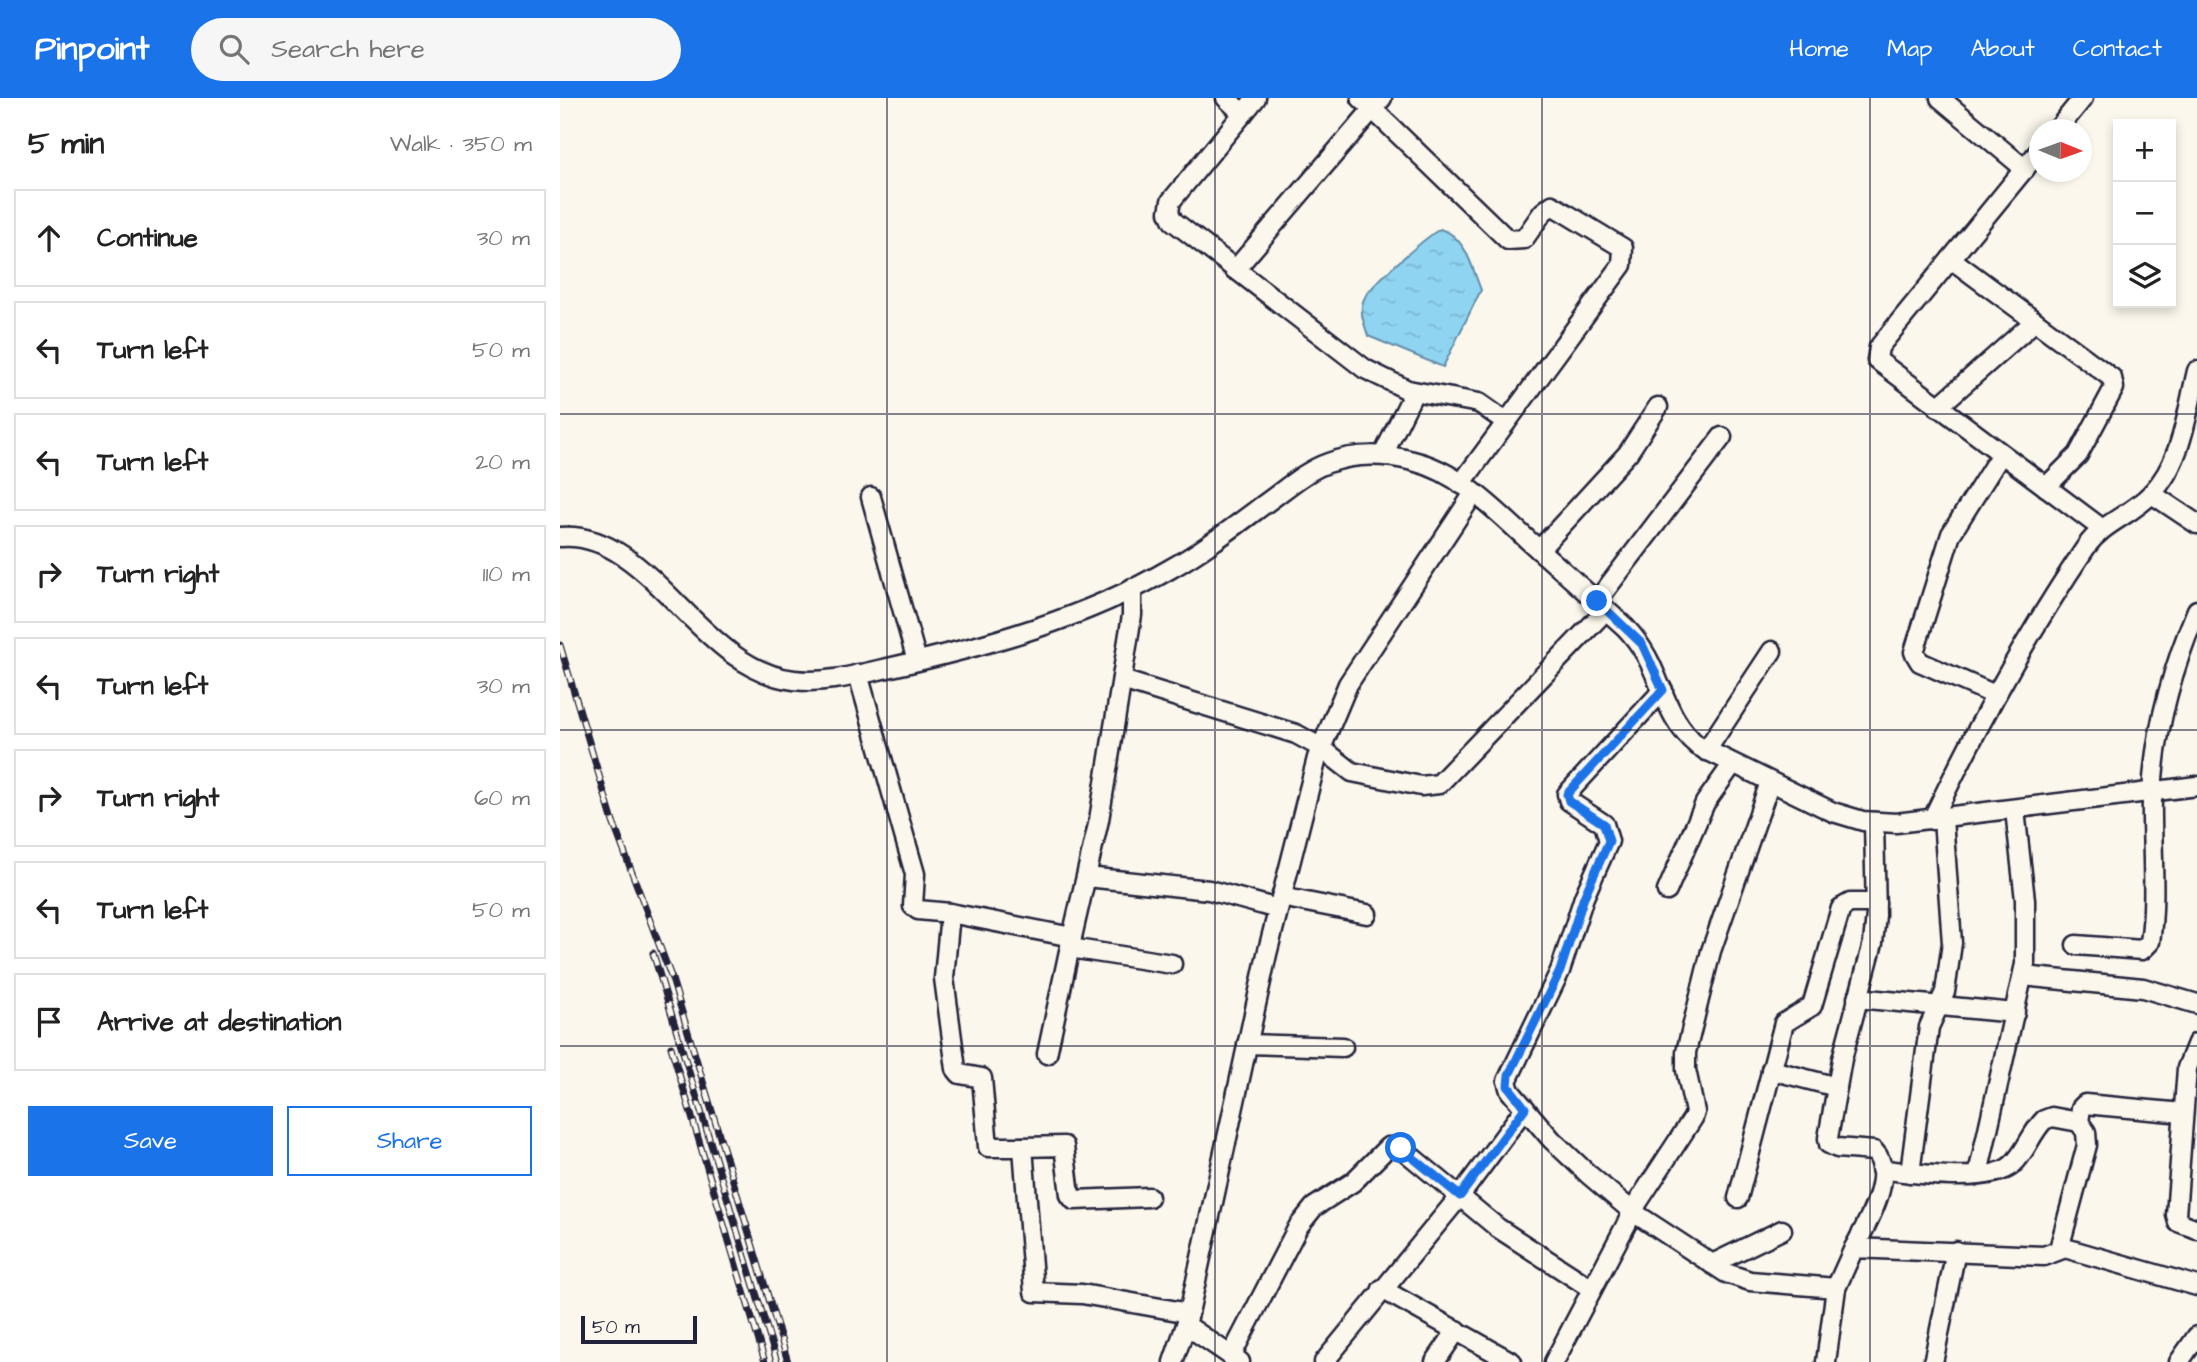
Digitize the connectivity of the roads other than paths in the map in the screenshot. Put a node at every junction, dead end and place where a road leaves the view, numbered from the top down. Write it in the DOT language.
graph roads {
  1 [pos="1226,98"];
  2 [pos="1256,98"];
  3 [pos="1940,98"];
  4 [pos="2083,98"];
  5 [pos="1372,102"];
  6 [pos="1243,114"];
  7 [pos="2066,119"];
  8 [pos="2029,164"];
  9 [pos="2025,169"];
  10 [pos="1951,259"];
  11 [pos="1235,270"];
  12 [pos="2035,321"];
  13 [pos="2197,371"];
  14 [pos="1415,392"];
  15 [pos="1658,407"];
  16 [pos="1938,407"];
  17 [pos="1506,422"];
  18 [pos="1722,437"];
  19 [pos="2001,454"];
  20 [pos="1383,455"];
  21 [pos="2046,487"];
  22 [pos="1467,488"];
  23 [pos="2152,494"];
  24 [pos="872,497"];
  25 [pos="2197,524"];
  26 [pos="2101,528"];
  27 [pos="560,537"];
  28 [pos="1539,550"];
  29 [pos="1132,588"];
  30 [pos="1601,606"];
  31 [pos="2197,610"];
  32 [pos="1772,650"];
  33 [pos="916,661"];
  34 [pos="858,674"];
  35 [pos="1122,680"];
  36 [pos="1663,690"];
  37 [pos="1995,695"];
  38 [pos="1320,747"];
  39 [pos="1706,751"];
  40 [pos="1732,765"];
  41 [pos="1770,782"];
  42 [pos="2197,786"];
  43 [pos="2152,793"];
  44 [pos="2015,810"];
  45 [pos="1937,819"];
  46 [pos="1874,822"];
  47 [pos="1087,877"];
  48 [pos="1667,891"];
  49 [pos="1280,903"];
  50 [pos="1876,903"];
  51 [pos="950,913"];
  52 [pos="1367,914"];
  53 [pos="1071,943"];
  54 [pos="2076,945"];
  55 [pos="1172,964"];
  56 [pos="2022,976"];
  57 [pos="1857,998"];
  58 [pos="2197,1004"];
  59 [pos="1939,1006"];
  60 [pos="2015,1013"];
  61 [pos="2197,1043"];
  62 [pos="1247,1044"];
  63 [pos="1343,1047"];
  64 [pos="1047,1054"];
  65 [pos="1771,1070"];
  66 [pos="1837,1087"];
  67 [pos="1525,1108"];
  68 [pos="2183,1113"];
  69 [pos="2079,1122"];
  70 [pos="1023,1147"];
  71 [pos="1881,1169"];
  72 [pos="1910,1173"];
  73 [pos="1978,1174"];
  74 [pos="1460,1196"];
  75 [pos="1149,1197"];
  76 [pos="1738,1198"];
  77 [pos="1633,1212"];
  78 [pos="2197,1229"];
  79 [pos="1782,1230"];
  80 [pos="1854,1248"];
  81 [pos="2059,1249"];
  82 [pos="1956,1251"];
  83 [pos="1712,1264"];
  84 [pos="2197,1286"];
  85 [pos="1836,1288"];
  86 [pos="1382,1289"];
  87 [pos="1592,1289"];
  88 [pos="1188,1319"];
  89 [pos="1457,1330"];
  90 [pos="2197,1336"];
  91 [pos="1934,1358"];
  92 [pos="1235,1359"];
  93 [pos="1173,1362"];
  94 [pos="1324,1362"];
  95 [pos="1435,1362"];
  96 [pos="1511,1362"];
  97 [pos="1554,1362"];
  98 [pos="1826,1362"];
  99 [pos="2179,1362"];
  1 -- 6 [label="street"];
  2 -- 6 [label="street"];
  3 -- 9 [label="street"];
  4 -- 7 [label="street"];
  5 -- 11 [label="street"];
  5 -- 17 [label="street"];
  6 -- 11 [label="street"];
  8 -- 9 [label="street"];
  9 -- 10 [label="street"];
  10 -- 12 [label="street"];
  10 -- 16 [label="street"];
  11 -- 14 [label="street"];
  12 -- 16 [label="street"];
  12 -- 21 [label="street"];
  13 -- 23 [label="street"];
  14 -- 17 [label="street"];
  14 -- 20 [label="street"];
  15 -- 28 [label="street"];
  16 -- 19 [label="street"];
  17 -- 22 [label="street"];
  18 -- 30 [label="street"];
  19 -- 21 [label="street"];
  19 -- 37 [label="street"];
  20 -- 22 [label="street"];
  20 -- 29 [label="street"];
  21 -- 26 [label="street"];
  22 -- 28 [label="street"];
  22 -- 38 [label="street"];
  23 -- 25 [label="street"];
  23 -- 26 [label="street"];
  24 -- 33 [label="street"];
  26 -- 37 [label="street"];
  27 -- 34 [label="street"];
  28 -- 30 [label="street"];
  29 -- 33 [label="street"];
  29 -- 35 [label="street"];
  30 -- 36 [label="street"];
  30 -- 38 [label="street"];
  31 -- 43 [label="street"];
  32 -- 39 [label="street"];
  33 -- 34 [label="street"];
  34 -- 51 [label="street"];
  35 -- 38 [label="street"];
  35 -- 47 [label="street"];
  36 -- 39 [label="street"];
  36 -- 67 [label="street"];
  37 -- 45 [label="street"];
  38 -- 49 [label="street"];
  39 -- 40 [label="street"];
  40 -- 41 [label="street"];
  40 -- 48 [label="street"];
  41 -- 46 [label="street"];
  41 -- 77 [label="street"];
  42 -- 43 [label="street"];
  43 -- 44 [label="street"];
  43 -- 54 [label="street"];
  44 -- 45 [label="street"];
  44 -- 56 [label="street"];
  45 -- 46 [label="street"];
  45 -- 59 [label="street"];
  46 -- 50 [label="street"];
  47 -- 49 [label="street"];
  47 -- 53 [label="street"];
  49 -- 52 [label="street"];
  49 -- 62 [label="street"];
  50 -- 57 [label="street"];
  50 -- 65 [label="street"];
  51 -- 53 [label="street"];
  51 -- 70 [label="street"];
  53 -- 55 [label="street"];
  53 -- 64 [label="street"];
  56 -- 58 [label="street"];
  56 -- 60 [label="street"];
  57 -- 59 [label="street"];
  57 -- 66 [label="street"];
  59 -- 60 [label="street"];
  59 -- 72 [label="street"];
  60 -- 73 [label="street"];
  61 -- 68 [label="street"];
  62 -- 63 [label="street"];
  62 -- 88 [label="street"];
  65 -- 66 [label="street"];
  65 -- 76 [label="street"];
  66 -- 71 [label="street"];
  67 -- 74 [label="street"];
  67 -- 77 [label="street"];
  68 -- 69 [label="street"];
  68 -- 78 [label="street"];
  69 -- 73 [label="street"];
  69 -- 81 [label="street"];
  70 -- 75 [label="street"];
  70 -- 88 [label="street"];
  71 -- 72 [label="street"];
  71 -- 80 [label="street"];
  72 -- 73 [label="street"];
  74 -- 86 [label="street"];
  74 -- 87 [label="street"];
  74 -- 92 [label="street"];
  77 -- 83 [label="street"];
  77 -- 87 [label="street"];
  79 -- 83 [label="street"];
  80 -- 82 [label="street"];
  80 -- 85 [label="street"];
  81 -- 82 [label="street"];
  81 -- 84 [label="street"];
  82 -- 91 [label="street"];
  83 -- 85 [label="street"];
  85 -- 98 [label="street"];
  86 -- 89 [label="street"];
  86 -- 94 [label="street"];
  87 -- 97 [label="street"];
  88 -- 92 [label="street"];
  88 -- 93 [label="street"];
  89 -- 95 [label="street"];
  89 -- 96 [label="street"];
  90 -- 99 [label="street"];
}
